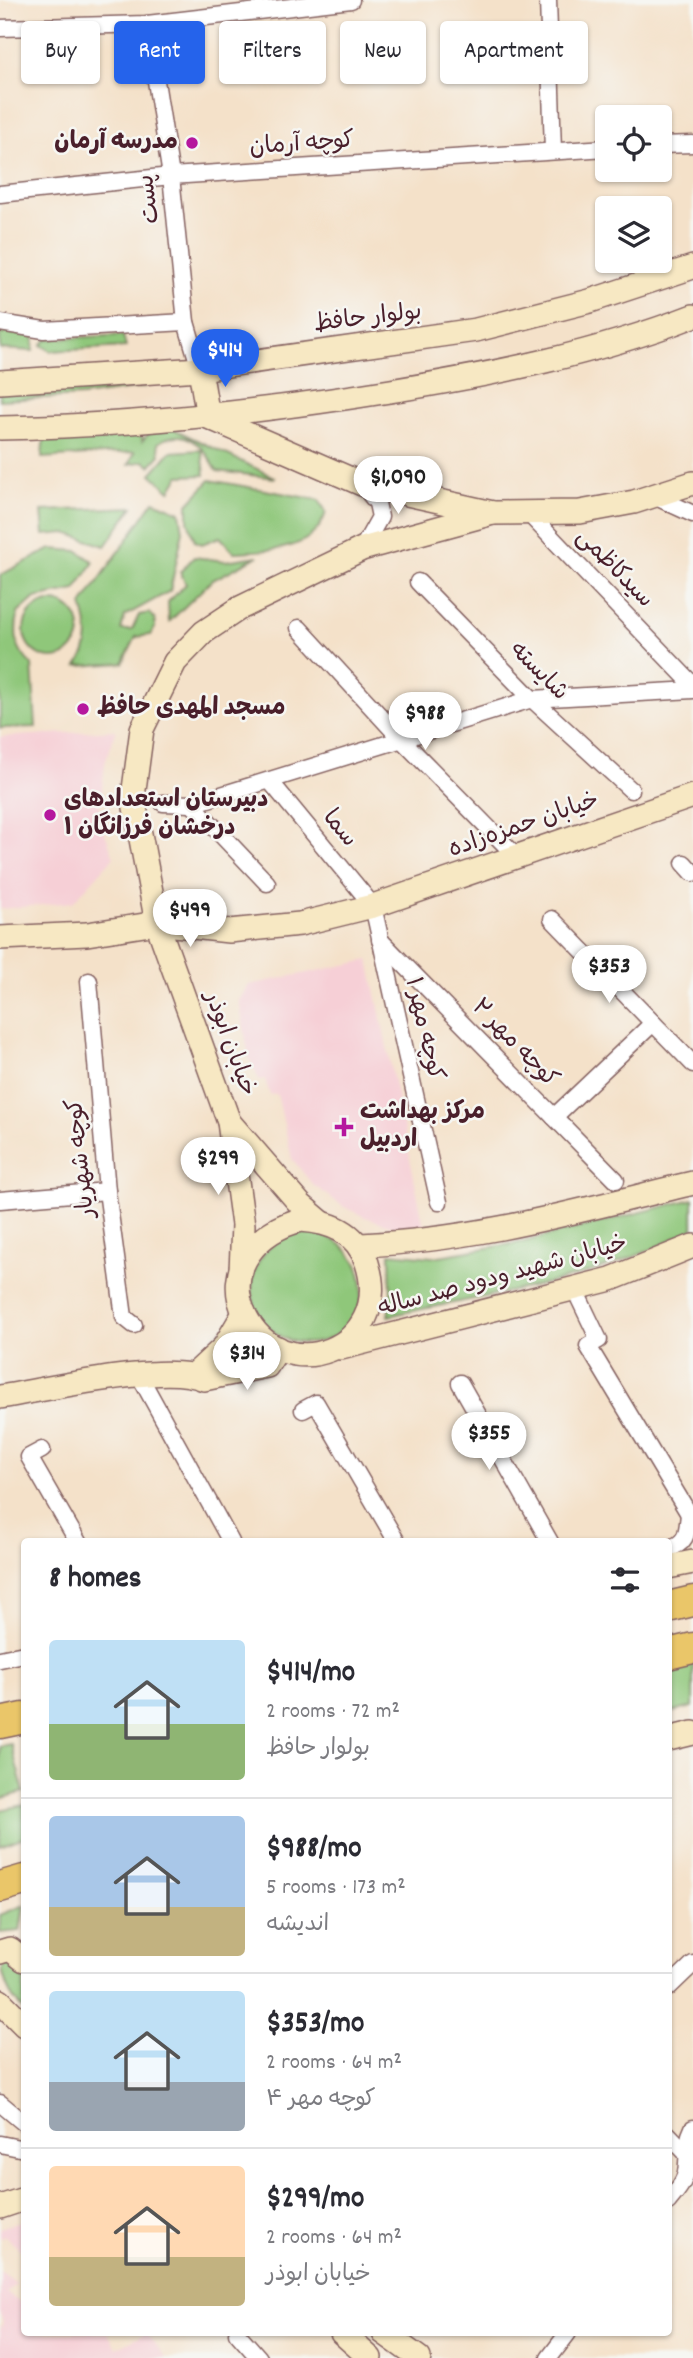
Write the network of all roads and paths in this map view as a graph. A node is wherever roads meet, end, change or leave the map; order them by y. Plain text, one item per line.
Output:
1 (351, 0) edge
2 (548, 0) edge
3 (266, 3) edge
4 (164, 21) edge
5 (114, 25) edge
6 (0, 28) edge
7 (156, 84) edge
8 (693, 144) edge
9 (672, 145) edge
10 (595, 149) edge
11 (553, 151) junction
12 (171, 176) junction
13 (0, 194) edge
14 (693, 267) edge
15 (693, 316) edge
16 (186, 321) junction
17 (0, 323) edge
18 (200, 369) junction
19 (0, 382) edge
20 (208, 417) junction
21 (0, 428) edge
22 (693, 483) edge
23 (362, 484) junction
24 (654, 496) junction
25 (493, 513) junction
26 (530, 514) junction
27 (693, 514) edge
28 (362, 549) junction
29 (418, 582) dead end
30 (299, 628) dead end
31 (693, 685) edge
32 (693, 690) edge
33 (532, 699) junction
34 (402, 740) junction
35 (270, 781) junction
36 (631, 790) dead end
37 (693, 796) edge
38 (163, 803) dead end
39 (192, 804) junction
40 (517, 857) junction
41 (267, 883) dead end
42 (373, 906) junction
43 (552, 919) dead end
44 (157, 923) junction
45 (0, 938) edge
46 (380, 940) junction
47 (89, 981) dead end
48 (653, 1023) junction
49 (693, 1064) edge
50 (554, 1117) junction
51 (229, 1122) junction
52 (616, 1180) dead end
53 (693, 1183) edge
54 (107, 1191) junction
55 (0, 1200) edge
56 (439, 1202) dead end
57 (321, 1222) junction
58 (361, 1245) junction
59 (693, 1246) edge
60 (241, 1271) junction
61 (574, 1288) junction
62 (244, 1313) junction
63 (135, 1325) dead end
64 (278, 1348) junction
65 (324, 1353) junction
66 (195, 1374) junction
67 (139, 1375) junction
68 (460, 1383) dead end
69 (0, 1397) edge
70 (303, 1410) dead end
71 (42, 1450) dead end
72 (691, 1514) edge
73 (76, 1538) edge
74 (229, 1538) edge
75 (395, 1538) edge
76 (548, 1538) edge
77 (672, 1547) edge
78 (693, 1562) edge
79 (672, 1566) edge
80 (693, 1601) edge
81 (672, 1606) edge
82 (693, 1648) edge
83 (672, 1653) edge
84 (21, 1655) edge
85 (0, 1659) edge
86 (21, 1718) edge
87 (0, 1723) edge
88 (693, 1733) edge
89 (672, 1738) edge
90 (21, 1881) edge
91 (0, 1887) edge
92 (0, 1952) edge
93 (21, 1958) edge
94 (693, 1964) edge
95 (672, 1984) edge
96 (1, 2001) edge
97 (21, 2022) edge
98 (0, 2104) edge
99 (21, 2121) edge
100 (693, 2128) edge
101 (672, 2138) edge
102 (0, 2144) edge
103 (21, 2148) edge
104 (689, 2156) edge
105 (672, 2197) edge
106 (21, 2200) edge
107 (0, 2207) edge
108 (240, 2336) edge
109 (345, 2336) edge
110 (388, 2336) edge
111 (566, 2336) edge
112 (259, 2358) edge
113 (370, 2358) edge
114 (419, 2358) edge
115 (549, 2358) edge

1 - 3 street
2 - 11 street
3 - 4 street
5 - 6 street
7 - 12 street, پست
8 - 9 street
10 - 11 street, کوچه آرمان
11 - 12 street, کوچه آرمان
12 - 13 street, کوچه آرمان
12 - 16 street, پست
14 - 18 street, بولوار حافظ
15 - 20 street
16 - 17 street
16 - 18 street, پست
18 - 19 street, بولوار حافظ
18 - 20 street
20 - 21 street
20 - 23 street
22 - 24 street
23 - 25 street
23 - 28 street
24 - 26 street
24 - 27 street
25 - 26 street
25 - 28 street, خیابان ابوذر
26 - 31 street, سیدکاظمی
28 - 44 street, خیابان ابوذر
29 - 33 street, شایسته
30 - 34 street
32 - 33 street
33 - 34 street
33 - 36 street, شایسته
34 - 35 street
34 - 40 street
35 - 39 street
35 - 42 street, سما
37 - 40 street, خیابان حمزه‌زاده
38 - 39 street
39 - 41 street
40 - 42 street, خیابان حمزه‌زاده
42 - 44 street, خیابان حمزه‌زاده
42 - 46 street, کوچه مهر ۱
43 - 48 street
44 - 45 street, خیابان حمزه‌زاده
44 - 51 street, خیابان ابوذر
46 - 50 street, کوچه مهر ۲
46 - 56 street, کوچه مهر ۱
47 - 54 street, کوچه شهریار
48 - 49 street
48 - 50 street
50 - 52 street, کوچه مهر ۲
51 - 57 street
51 - 60 street, خیابان ابوذر
53 - 58 street, خیابان شهید ودود صد ساله
54 - 55 street
54 - 63 street, کوچه شهریار
57 - 58 street
57 - 60 street
58 - 65 street
59 - 61 street, خیابان شهید ودود صد ساله
60 - 62 street
61 - 65 street, خیابان شهید ودود صد ساله
61 - 72 street
62 - 64 street
62 - 66 street
64 - 65 street
64 - 66 street
66 - 67 street
67 - 69 street
67 - 74 street
68 - 76 street
70 - 75 street
71 - 73 street
72 - 77 street
78 - 79 street
80 - 81 highway
82 - 83 highway
84 - 85 street
86 - 87 highway
88 - 89 street
90 - 91 highway
92 - 93 street
94 - 95 street
96 - 97 street
98 - 99 street
100 - 104 street
101 - 104 street
102 - 103 street
104 - 105 street
106 - 107 street
108 - 112 street
109 - 113 street
110 - 114 street
111 - 115 street

